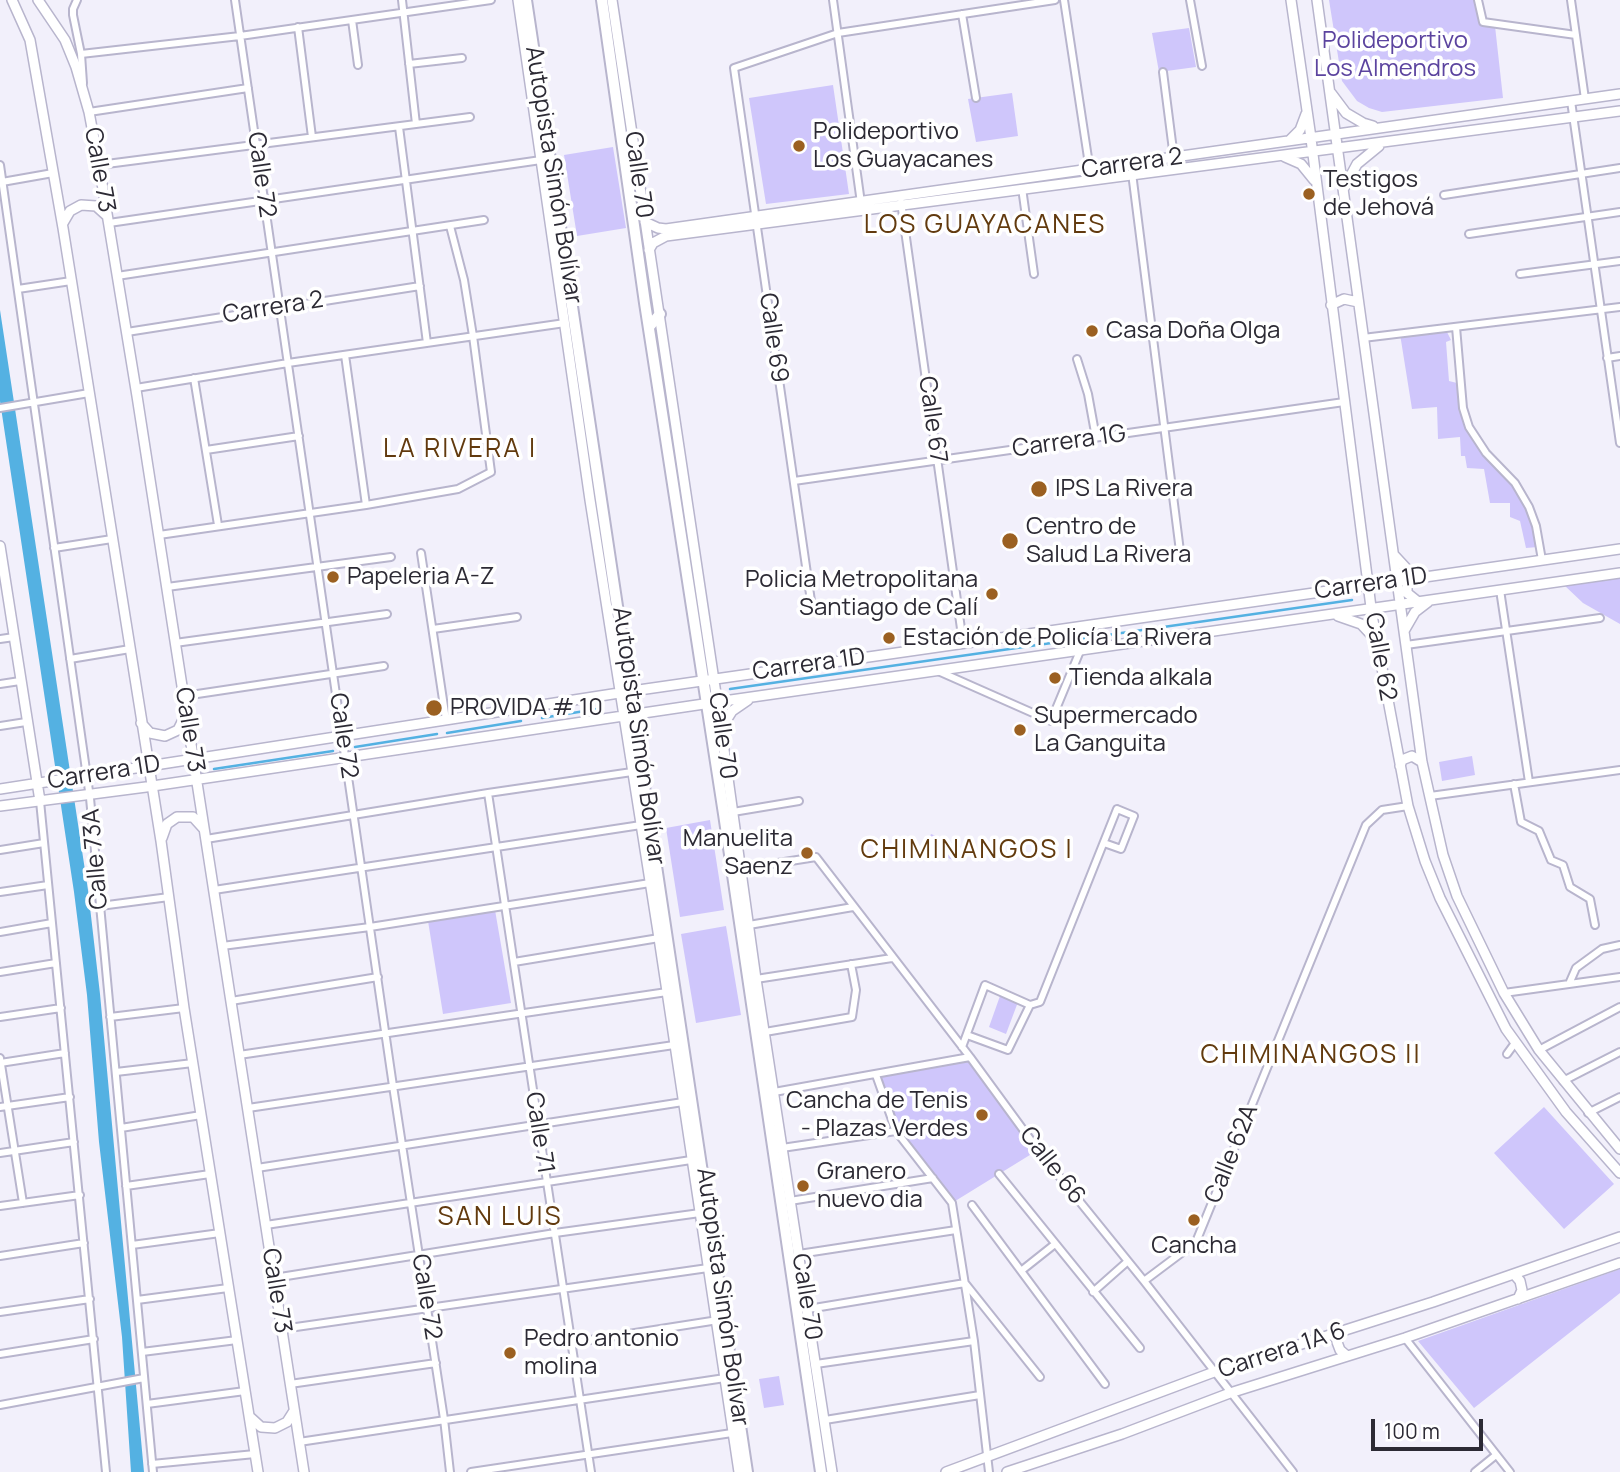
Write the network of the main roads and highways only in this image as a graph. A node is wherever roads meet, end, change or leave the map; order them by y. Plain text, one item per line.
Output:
1 (526, 0) edge
2 (602, 0) edge
3 (625, 147) junction
4 (630, 188) junction
5 (556, 266) road end
6 (645, 303) junction
7 (573, 306) junction
8 (649, 327) junction
9 (747, 1472) edge
10 (821, 1472) edge

1 - 7 highway, Autopista Simón Bolívar
2 - 3 highway
3 - 4 highway
3 - 4 highway
4 - 6 highway
5 - 7 highway
6 - 8 highway
6 - 8 highway
7 - 9 highway, Autopista Simón Bolívar
8 - 10 highway

